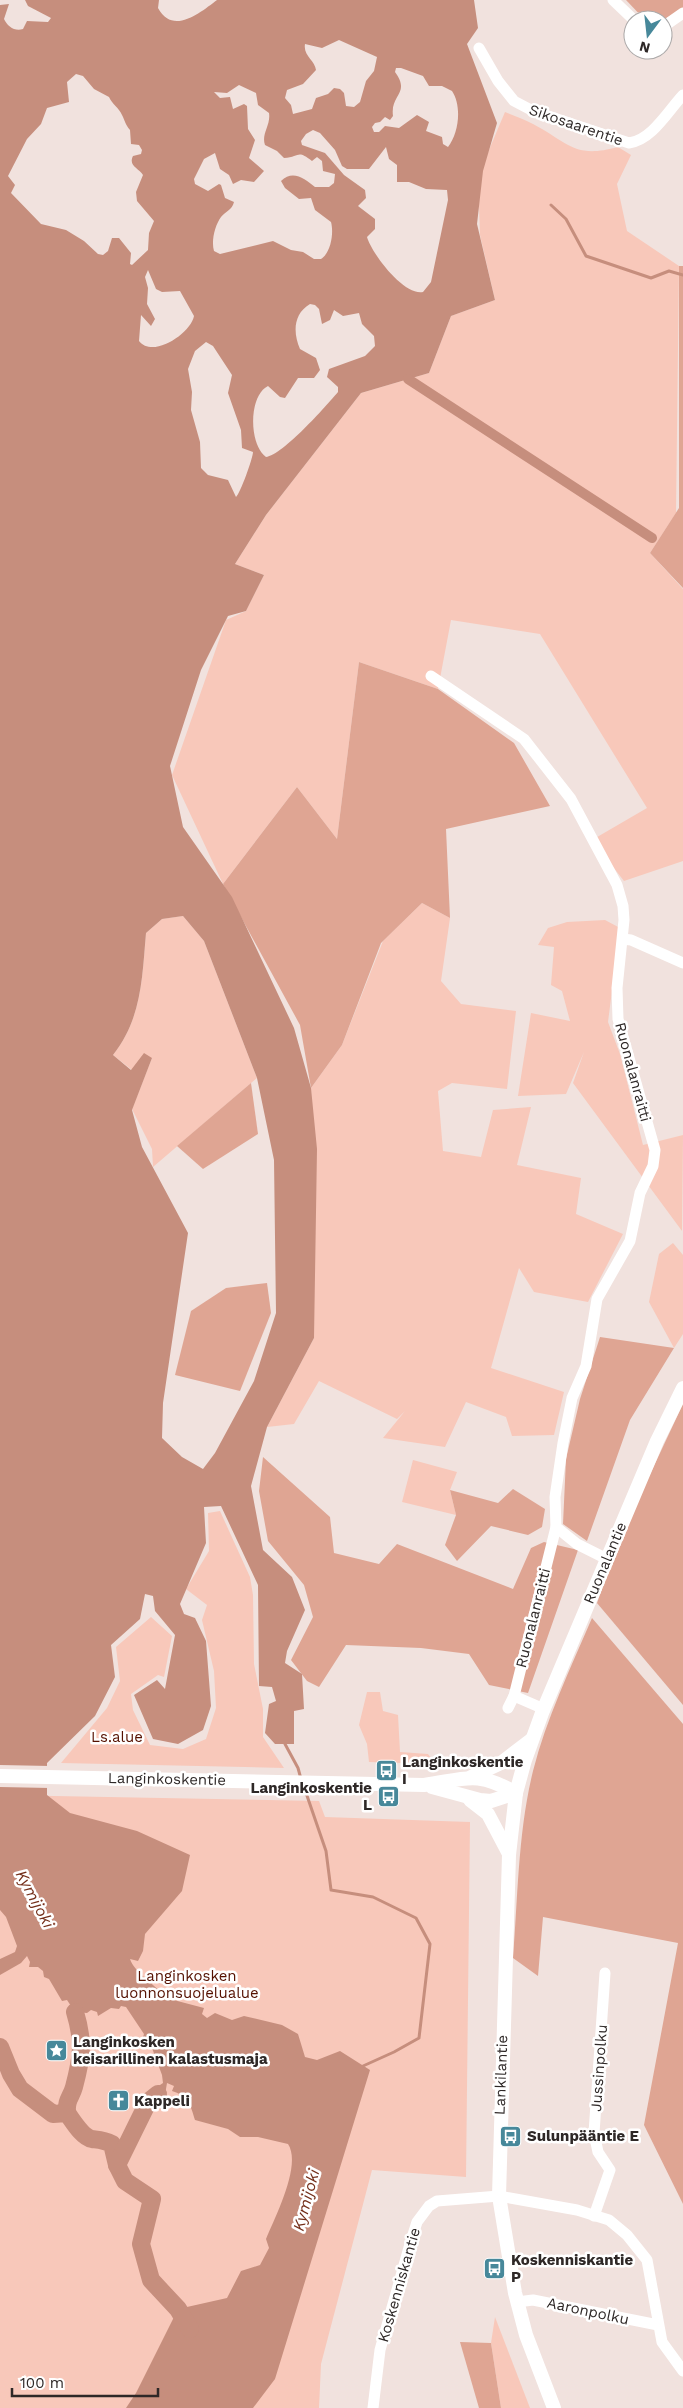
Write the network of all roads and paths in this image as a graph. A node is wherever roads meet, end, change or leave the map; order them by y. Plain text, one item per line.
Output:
1 (613, 0) edge
2 (624, 10) edge
3 (479, 48) dead end
4 (683, 95) edge
5 (431, 676) dead end
6 (623, 939) junction
7 (683, 963) edge
8 (683, 1388) edge
9 (556, 1528) junction
10 (606, 1559) junction
11 (514, 1696) junction
12 (508, 1708) dead end
13 (544, 1709) junction
14 (532, 1739) junction
15 (0, 1776) edge
16 (471, 1777) junction
17 (424, 1785) junction
18 (516, 1793) junction
19 (462, 1795) junction
20 (509, 1855) junction
21 (605, 1974) dead end
22 (499, 2196) junction
23 (594, 2216) junction
24 (517, 2302) junction
25 (658, 2325) junction
26 (683, 2371) edge
27 (373, 2408) edge
28 (554, 2408) edge

1 - 2 street
3 - 4 street, Sikosaarentie
5 - 6 street, Ruonalanraitti
6 - 7 street
6 - 9 street, Ruonalanraitti
8 - 10 street, Ruonalantie
9 - 10 street
9 - 11 street, Ruonalanraitti
10 - 13 street, Ruonalantie
11 - 12 street, Ruonalanraitti
11 - 13 street
13 - 14 street, Ruonalantie
14 - 16 street
14 - 18 street, Ruonalantie
15 - 17 street, Langinkoskentie
16 - 17 street, Langinkoskentie
16 - 18 street, Langinkoskentie
17 - 19 street, Langinkoskentie
18 - 19 street, Langinkoskentie
18 - 20 street, Lankilantie
19 - 20 street, Lankilantie
20 - 22 street, Lankilantie
21 - 23 street, Jussinpolku
22 - 23 street, Koskenniskantie
22 - 24 street, Lankilantie
22 - 27 street, Koskenniskantie
23 - 25 street, Koskenniskantie
24 - 25 street, Aaronpolku
24 - 28 street, Lankilantie
25 - 26 street, Koskenniskantie

